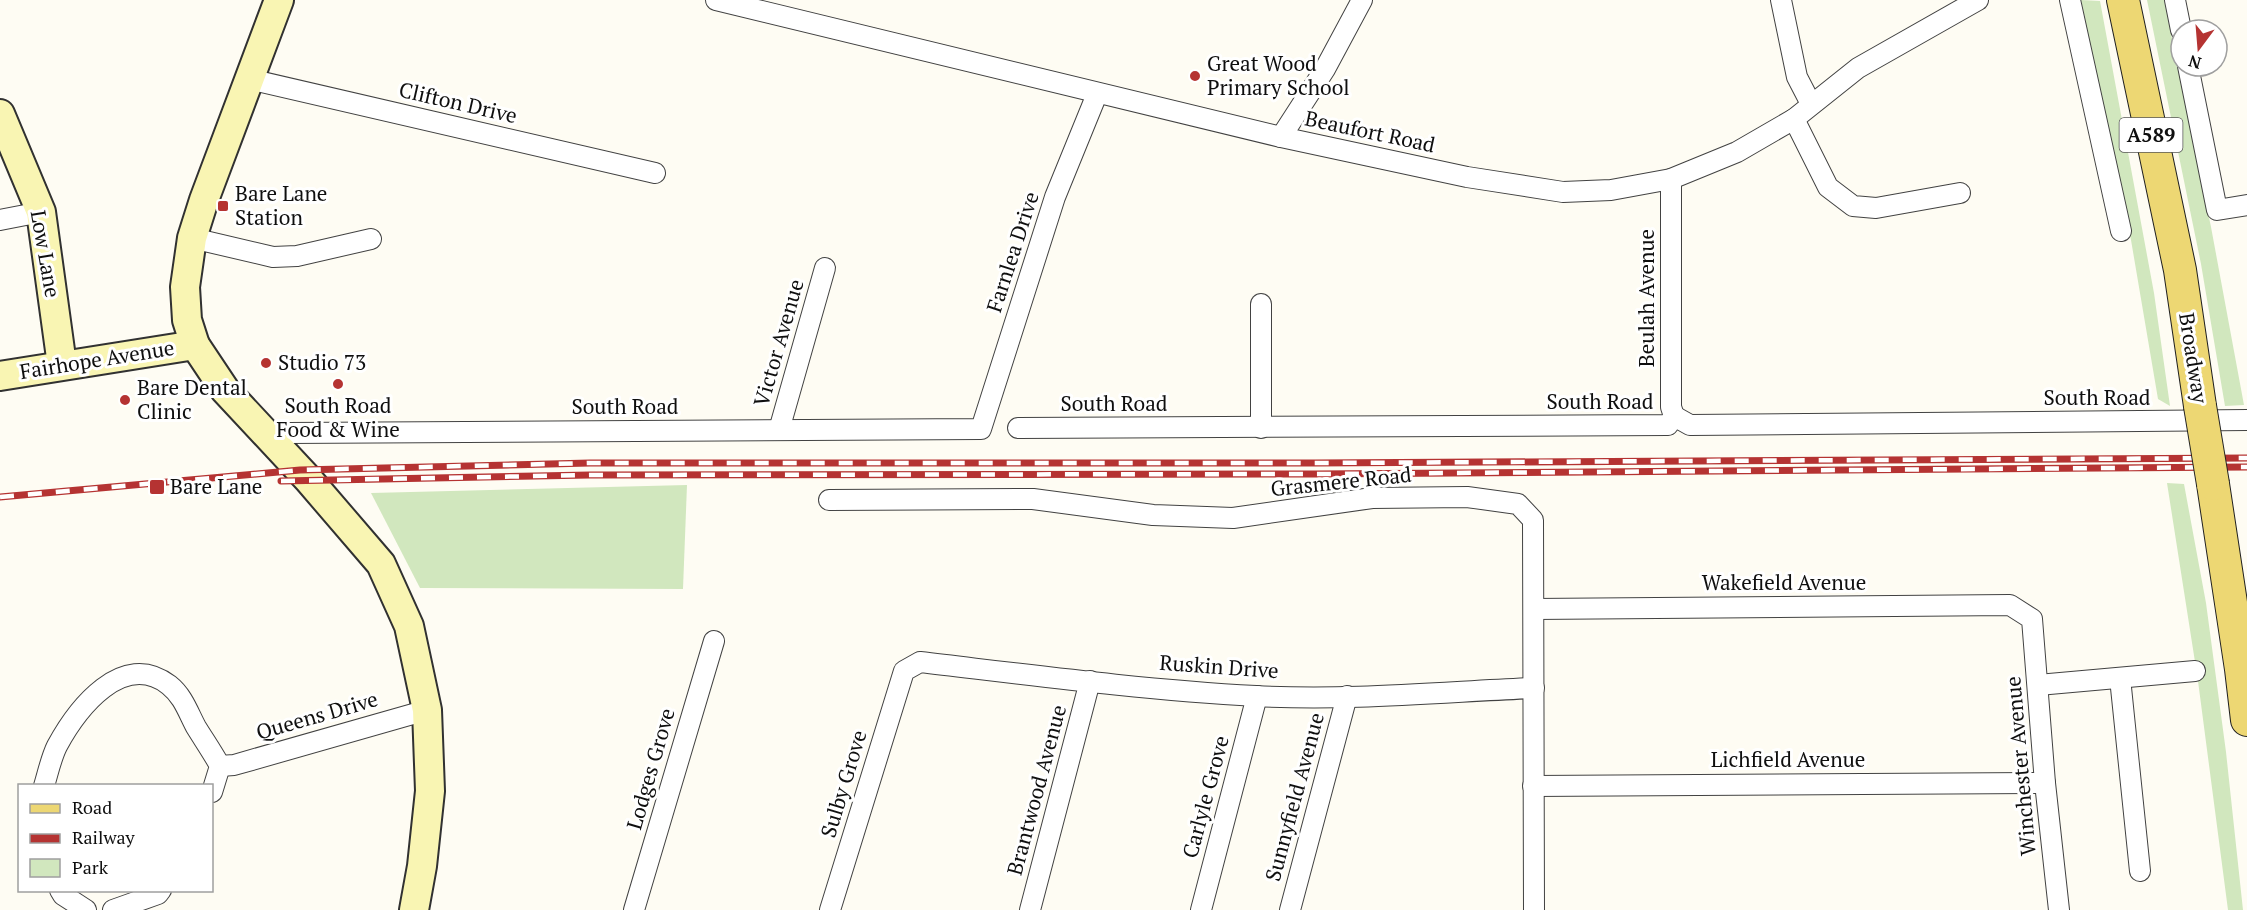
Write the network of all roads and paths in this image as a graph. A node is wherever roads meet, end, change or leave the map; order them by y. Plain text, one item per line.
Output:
1 (279, 0) edge
2 (716, 0) edge
3 (1362, 0) edge
4 (1781, 0) edge
5 (1978, 0) edge
6 (2070, 0) edge
7 (2123, 0) edge
8 (2175, 0) edge
9 (2179, 18) edge
10 (2190, 78) edge
11 (249, 79) junction
12 (1097, 94) junction
13 (1811, 104) junction
14 (0, 114) edge
15 (1794, 118) junction
16 (1281, 137) junction
17 (656, 173) dead end
18 (1671, 179) junction
19 (1960, 193) dead end
20 (2247, 205) edge
21 (41, 212) junction
22 (0, 220) edge
23 (2121, 231) dead end
24 (192, 238) junction
25 (371, 238) dead end
26 (825, 268) dead end
27 (1261, 304) dead end
28 (195, 345) junction
29 (62, 365) junction
30 (0, 376) edge
31 (1674, 416) junction
32 (2247, 420) edge
33 (1018, 428) dead end
34 (1261, 428) junction
35 (981, 429) joint
36 (779, 430) junction
37 (272, 441) junction
38 (829, 500) dead end
39 (1534, 609) junction
40 (2032, 619) joint
41 (714, 641) dead end
42 (904, 671) joint
43 (2195, 671) dead end
44 (2120, 678) junction
45 (1090, 681) junction
46 (2038, 685) junction
47 (1534, 688) junction
48 (1257, 696) junction
49 (1347, 696) junction
50 (427, 710) junction
51 (2247, 720) edge
52 (220, 766) junction
53 (2045, 783) junction
54 (45, 784) edge
55 (1533, 786) junction
56 (213, 789) edge
57 (2140, 871) dead end
58 (61, 892) edge
59 (159, 892) edge
60 (86, 910) edge
61 (112, 910) edge
62 (414, 910) edge
63 (634, 910) edge
64 (830, 910) edge
65 (1030, 910) edge
66 (1201, 910) edge
67 (1290, 910) edge
68 (1534, 910) edge
69 (2059, 910) edge

1 - 11 main road
2 - 12 street, Beaufort Road
3 - 16 street
4 - 13 street
5 - 13 street, Beaufort Road
6 - 23 street
7 - 51 main road, Broadway / A589, bridge
8 - 9 street
10 - 20 street
11 - 17 street, Clifton Drive
11 - 24 main road
12 - 16 street, Beaufort Road
12 - 35 street, Farnlea Drive
13 - 15 street, Beaufort Road
14 - 21 main road, Low Lane
15 - 18 street, Beaufort Road
15 - 19 street
16 - 18 street, Beaufort Road
18 - 31 street, Beulah Avenue
21 - 22 street
21 - 29 main road, Low Lane
24 - 25 street
24 - 28 main road
26 - 36 street, Victor Avenue
27 - 34 street
28 - 29 main road, Fairhope Avenue
28 - 37 main road
29 - 30 main road, Fairhope Avenue
31 - 32 street, South Road
31 - 34 street, South Road
33 - 34 street, South Road
35 - 36 street, South Road
36 - 37 street, South Road
37 - 50 main road
38 - 39 street, Grasmere Road
39 - 40 street, Wakefield Avenue
39 - 47 street, Grasmere Road
40 - 46 street, Winchester Avenue
41 - 63 street, Lodges Grove
42 - 45 street, Ruskin Drive
42 - 64 street, Sulby Grove
43 - 44 street
44 - 46 street
44 - 57 street
45 - 48 street, Ruskin Drive
45 - 65 street, Brantwood Avenue
46 - 53 street, Winchester Avenue
47 - 49 street, Ruskin Drive
47 - 55 street, Grasmere Road
48 - 49 street, Ruskin Drive
48 - 66 street, Carlyle Grove
49 - 67 street, Sunnyfield Avenue
50 - 52 street, Queens Drive
50 - 62 main road
52 - 54 street
52 - 56 street
53 - 55 street, Lichfield Avenue
53 - 69 street, Winchester Avenue
55 - 68 street, Grasmere Road
58 - 60 street
59 - 61 street

